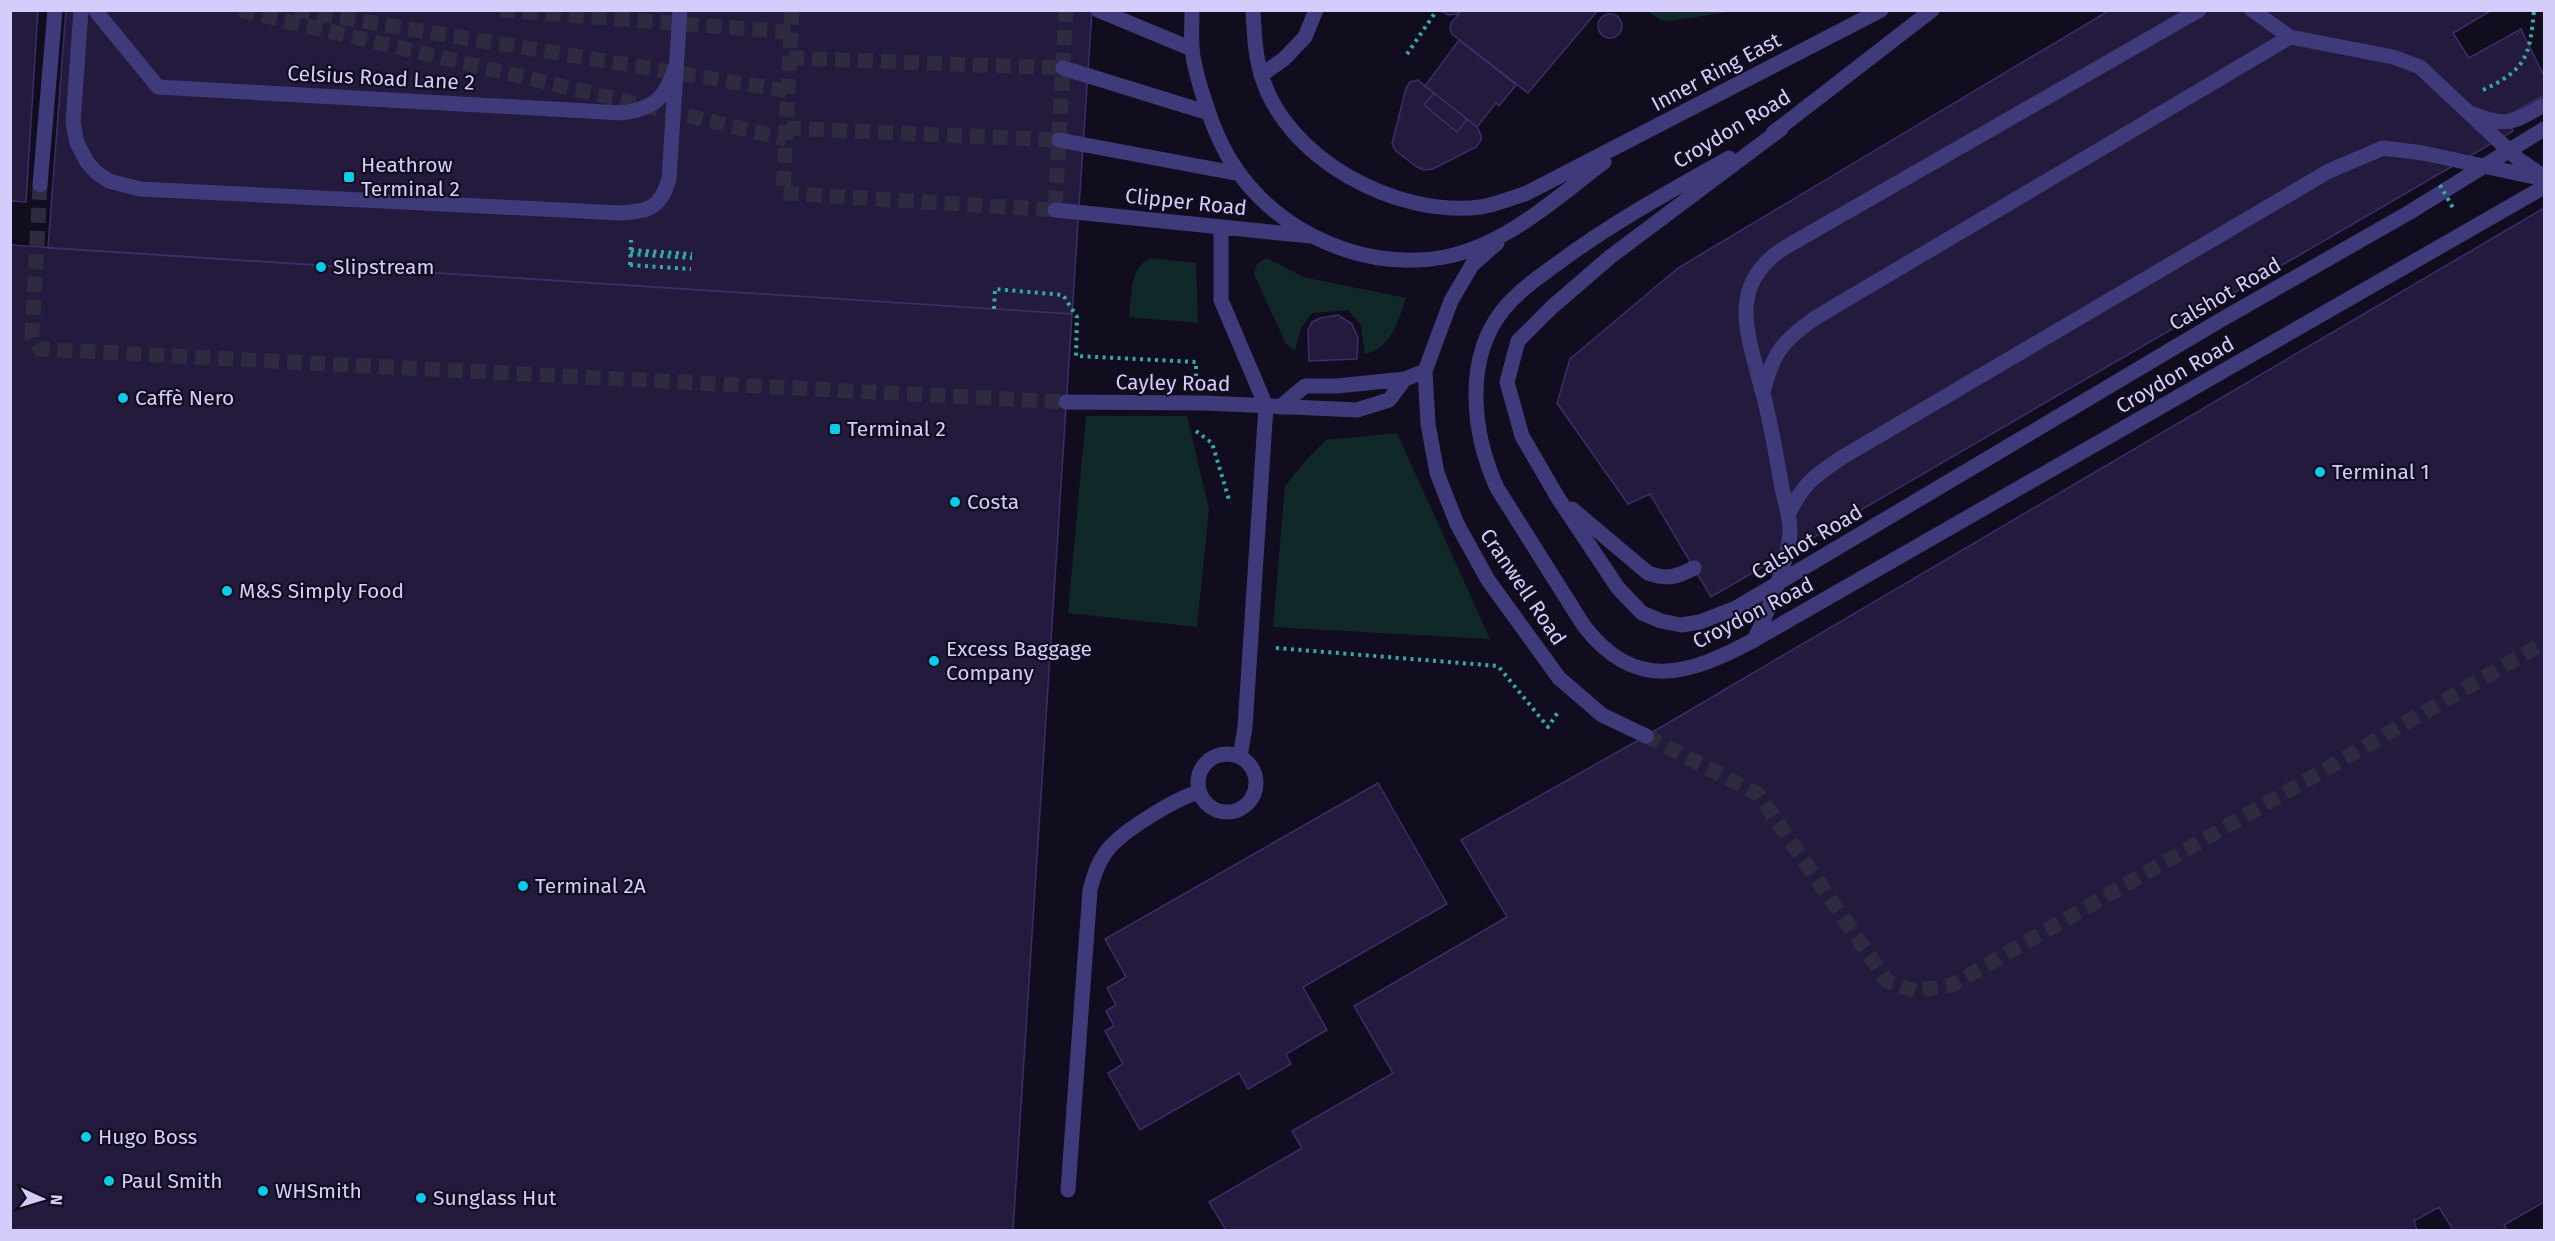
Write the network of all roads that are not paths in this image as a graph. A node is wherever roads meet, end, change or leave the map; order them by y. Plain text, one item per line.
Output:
1 (55, 10) edge
2 (81, 10) edge
3 (95, 10) edge
4 (680, 10) edge
5 (1098, 10) edge
6 (1192, 10) edge
7 (1253, 10) edge
8 (1316, 10) edge
9 (1881, 10) edge
10 (1932, 10) edge
11 (2199, 10) edge
12 (2252, 10) edge
13 (2290, 37) junction
14 (1192, 49) junction
15 (676, 66) junction
16 (1063, 68) tunnel mouth
17 (1261, 75) junction
18 (2544, 105) edge
19 (1209, 112) junction
20 (2470, 113) junction
21 (1781, 129) junction
22 (2544, 129) edge
23 (1635, 139) junction
24 (1059, 140) tunnel mouth
25 (1240, 174) junction
26 (2544, 178) edge
27 (40, 185) tunnel mouth
28 (2544, 187) edge
29 (1055, 210) dead end
30 (1221, 227) junction
31 (1513, 230) junction
32 (1313, 236) junction
33 (1425, 371) junction
34 (1405, 379) junction
35 (1763, 392) junction
36 (1066, 402) tunnel mouth
37 (1273, 406) junction
38 (1558, 498) junction
39 (1788, 515) junction
40 (1694, 568) dead end
41 (1754, 640) junction
42 (1646, 736) tunnel mouth
43 (1240, 758) junction
44 (1199, 792) junction
45 (1068, 1190) dead end

1 - 27 street
2 - 15 street, bridge
3 - 15 street, Celsius Road Lane 2, bridge
4 - 15 street, bridge
5 - 14 street
6 - 14 street
7 - 17 street
8 - 17 street
9 - 23 street, Inner Ring East
10 - 21 street, Croydon Road
11 - 35 street, bridge
12 - 13 street, bridge
13 - 20 street, bridge
13 - 35 street, bridge
14 - 19 street
16 - 19 street
17 - 23 street
18 - 20 street
19 - 25 street
20 - 26 street, bridge
21 - 38 street, Calshot Road
21 - 41 street, Croydon Road
22 - 38 street, Calshot Road
23 - 31 street
24 - 25 street, Clipper Road
25 - 32 street
26 - 39 street, bridge
28 - 41 street, Croydon Road, bridge
29 - 30 street, Clipper Road
30 - 32 street, Clipper Road
30 - 37 street
31 - 32 street
31 - 33 street, Cranwell Road
33 - 34 street, Cayley Road
33 - 42 street, Cranwell Road
34 - 37 street, Cayley Road
34 - 37 street, Cayley Road
35 - 39 street, bridge
36 - 37 street, Cayley Road
37 - 43 street
38 - 40 street
39 - 41 street, bridge
43 - 44 street
43 - 44 street
44 - 45 street

